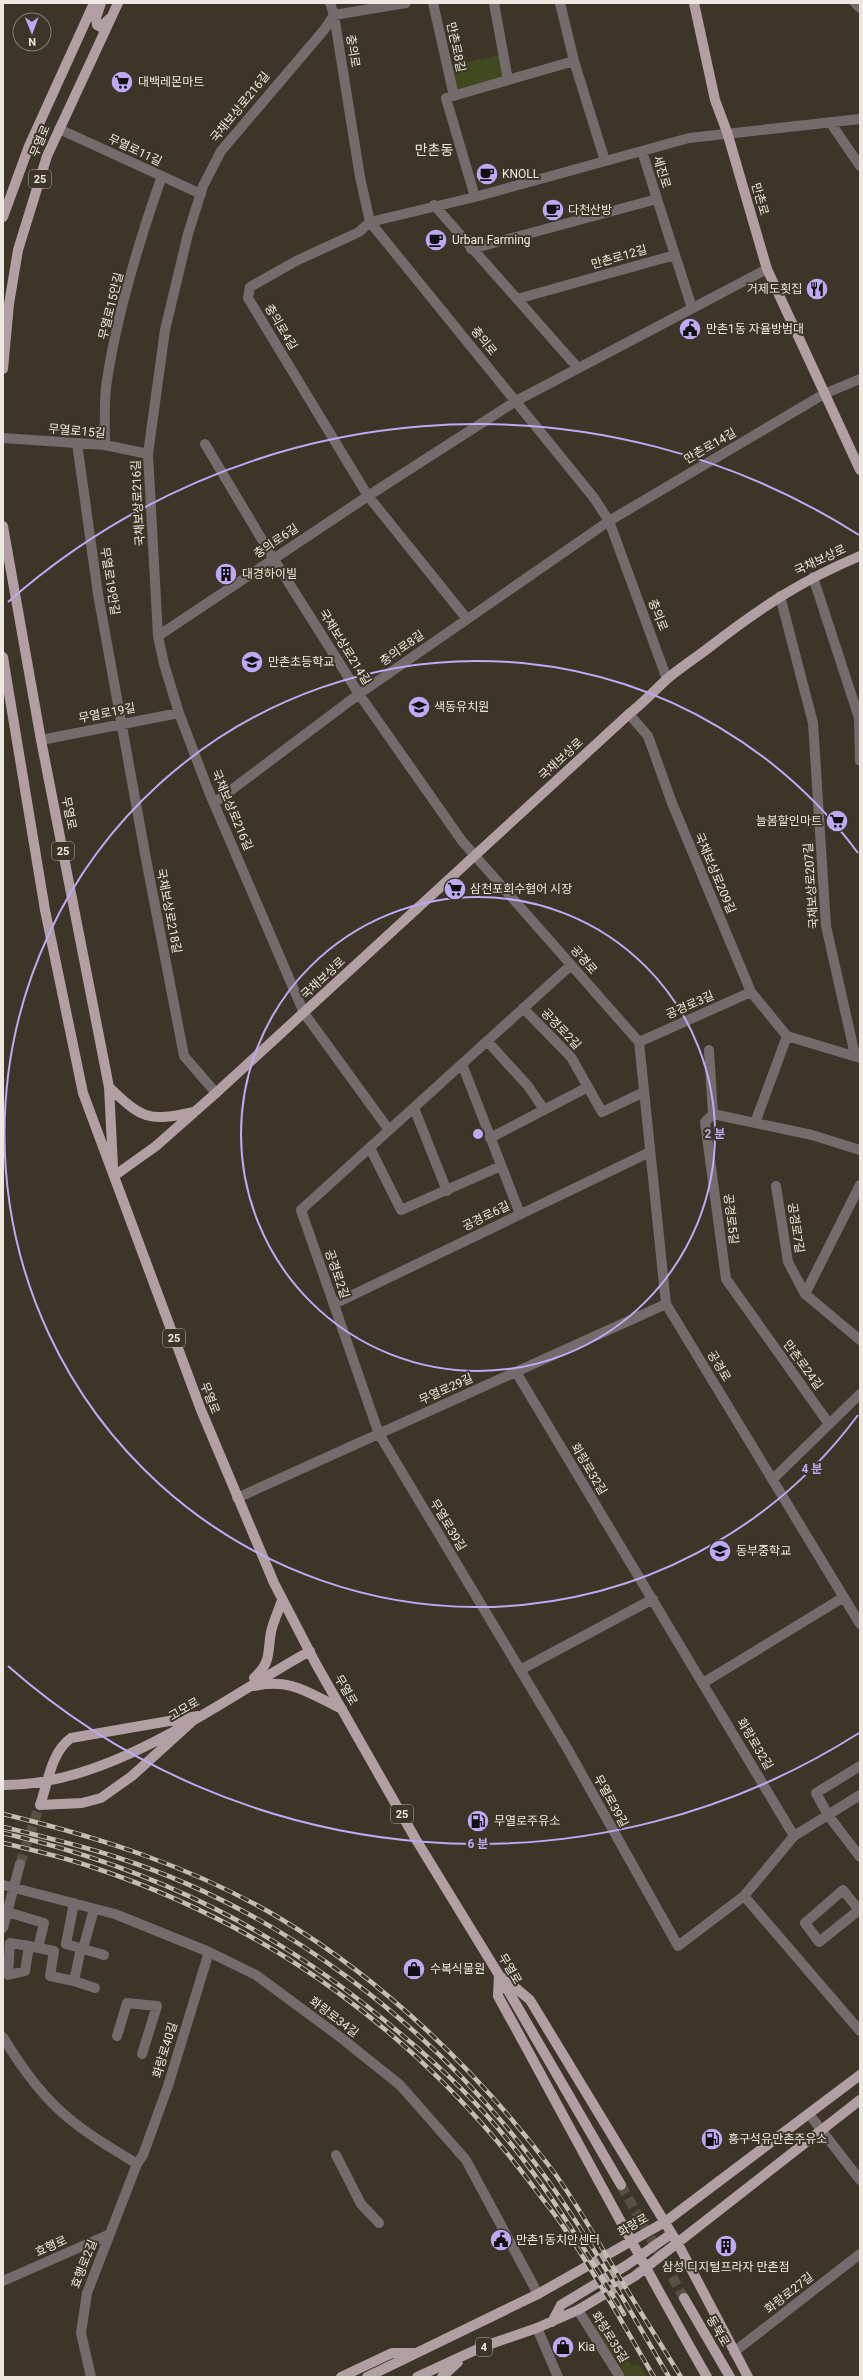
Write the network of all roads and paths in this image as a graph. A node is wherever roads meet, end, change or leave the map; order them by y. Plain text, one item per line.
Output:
1 (94, 3) edge
2 (101, 3) edge
3 (118, 3) edge
4 (330, 3) edge
5 (406, 3) edge
6 (433, 3) edge
7 (494, 3) edge
8 (560, 3) edge
9 (694, 3) edge
10 (855, 3) edge
11 (860, 8) edge
12 (334, 15) junction
13 (112, 16) junction
14 (574, 61) junction
15 (508, 80) junction
16 (450, 97) junction
17 (860, 119) edge
18 (830, 122) junction
19 (59, 129) junction
20 (727, 132) junction
21 (642, 151) junction
22 (605, 161) junction
23 (860, 166) edge
24 (162, 176) junction
25 (201, 194) junction
26 (475, 197) junction
27 (658, 199) junction
28 (434, 205) junction
29 (3, 217) edge
30 (370, 222) junction
31 (471, 249) junction
32 (675, 255) junction
33 (767, 269) junction
34 (517, 299) junction
35 (692, 308) junction
36 (3, 364) edge
37 (578, 368) junction
38 (860, 379) edge
39 (824, 394) junction
40 (516, 401) junction
41 (3, 438) edge
42 (78, 443) junction
43 (205, 444) dead end
44 (105, 445) junction
45 (148, 454) junction
46 (860, 470) edge
47 (368, 496) junction
48 (609, 520) junction
49 (3, 526) edge
50 (860, 556) edge
51 (273, 558) junction
52 (813, 577) junction
53 (780, 596) junction
54 (467, 619) junction
55 (158, 636) junction
56 (3, 657) edge
57 (667, 679) junction
58 (359, 694) junction
59 (179, 713) junction
60 (629, 714) junction
61 (121, 723) junction
62 (41, 740) junction
63 (860, 761) edge
64 (214, 803) junction
65 (475, 857) junction
66 (570, 965) junction
67 (751, 992) junction
68 (523, 1008) junction
69 (304, 1013) junction
70 (786, 1036) junction
71 (487, 1041) junction
72 (639, 1042) junction
73 (709, 1050) dead end
74 (857, 1057) edge
75 (462, 1064) junction
76 (109, 1087) junction
77 (588, 1087) junction
78 (644, 1092) junction
79 (216, 1093) junction
80 (414, 1108) junction
81 (543, 1108) junction
82 (196, 1111) junction
83 (713, 1114) junction
84 (755, 1123) junction
85 (389, 1130) junction
86 (490, 1138) junction
87 (370, 1148) junction
88 (860, 1150) edge
89 (650, 1152) junction
90 (501, 1166) junction
91 (114, 1176) junction
92 (860, 1185) edge
93 (776, 1186) dead end
94 (446, 1190) junction
95 (520, 1214) junction
96 (805, 1294) junction
97 (334, 1304) junction
98 (666, 1304) junction
99 (755, 1320) joint
100 (860, 1340) edge
101 (516, 1372) junction
102 (860, 1394) edge
103 (829, 1424) junction
104 (379, 1434) junction
105 (773, 1479) junction
106 (237, 1498) junction
107 (844, 1597) junction
108 (652, 1599) junction
109 (282, 1600) junction
110 (860, 1624) edge
111 (310, 1651) junction
112 (520, 1670) junction
113 (703, 1683) junction
114 (244, 1688) junction
115 (342, 1709) junction
116 (198, 1716) junction
117 (860, 1766) edge
118 (3, 1785) edge
119 (860, 1795) edge
120 (828, 1815) junction
121 (794, 1836) junction
122 (860, 1857) edge
123 (20, 1864) tunnel mouth
124 (3, 1885) edge
125 (14, 1887) junction
126 (744, 1896) junction
127 (74, 1903) junction
128 (94, 1909) junction
129 (860, 1910) edge
130 (7, 1912) junction
131 (3, 1928) edge
132 (82, 1949) junction
133 (209, 1952) junction
134 (104, 1955) dead end
135 (499, 1975) junction
136 (74, 1981) junction
137 (95, 1988) dead end
138 (860, 2031) edge
139 (117, 2036) dead end
140 (3, 2038) edge
141 (142, 2054) dead end
142 (860, 2075) edge
143 (860, 2100) edge
144 (809, 2114) junction
145 (822, 2130) junction
146 (143, 2155) joint
147 (336, 2155) dead end
148 (137, 2164) junction
149 (860, 2180) edge
150 (621, 2185) tunnel mouth
151 (665, 2222) junction
152 (379, 2223) dead end
153 (110, 2234) junction
154 (672, 2234) junction
155 (631, 2242) junction
156 (678, 2244) junction
157 (860, 2254) edge
158 (639, 2256) junction
159 (646, 2269) junction
160 (3, 2281) edge
161 (538, 2294) junction
162 (684, 2298) tunnel mouth
163 (578, 2310) junction
164 (552, 2322) junction
165 (537, 2328) junction
166 (734, 2352) junction
167 (416, 2353) junction
168 (464, 2356) junction
169 (90, 2377) edge
170 (342, 2377) edge
171 (367, 2377) edge
172 (417, 2377) edge
173 (442, 2377) edge
174 (558, 2377) edge
175 (620, 2377) edge
176 (707, 2377) edge
177 (730, 2377) edge
178 (748, 2377) edge

1 - 29 main road, 무열로
2 - 13 main road
3 - 13 main road, 무열로 / 25
4 - 12 street, 충의로
5 - 12 street
6 - 16 street, 만촌로8길
7 - 15 street
8 - 14 street
9 - 20 main road, 만촌로
10 - 11 street
12 - 25 street, 국채보상로216길
12 - 30 street, 충의로
13 - 19 main road, 무열로 / 25
14 - 15 street
14 - 22 street
15 - 16 street
16 - 26 street
17 - 18 street, 세진로
18 - 20 street, 세진로
18 - 23 street
19 - 24 street, 무열로11길
19 - 36 main road, 무열로 / 25
20 - 21 street, 세진로
20 - 33 main road, 만촌로
21 - 22 street, 세진로
21 - 27 street, 세진로
22 - 26 street, 세진로
24 - 25 street, 무열로11길
24 - 44 street, 무열로15안길
25 - 45 street, 국채보상로216길
26 - 28 street, 세진로
27 - 31 street, 세진로
27 - 32 street
28 - 30 street, 세진로
28 - 31 street
30 - 40 street, 충의로
30 - 47 street, 충의로4길
31 - 34 street
32 - 34 street, 만촌로12길
32 - 35 street
33 - 35 street
33 - 39 main road, 만촌로
34 - 37 street
35 - 37 street
37 - 40 street
38 - 39 street
39 - 46 main road, 만촌로
39 - 48 street, 만촌로14길
40 - 47 street, 충의로6길
40 - 48 street, 충의로
41 - 42 street, 무열로15길
42 - 44 street, 무열로15길
42 - 61 street, 무열로19안길
43 - 51 street, 국채보상로214길
44 - 45 street, 무열로15길
45 - 55 street, 국채보상로216길
47 - 51 street, 충의로6길
47 - 54 street
48 - 54 street, 충의로8길
48 - 57 street, 충의로
49 - 62 main road, 무열로 / 25
50 - 52 main road, 국채보상로
51 - 55 street, 충의로6길
51 - 58 street, 국채보상로214길
52 - 53 main road, 국채보상로
52 - 63 street
53 - 57 main road, 국채보상로
53 - 74 street, 국채보상로207길
54 - 58 street, 충의로8길
55 - 59 street, 국채보상로216길
56 - 91 main road, 무열로
57 - 60 main road, 국채보상로
58 - 64 street, 충의로8길
58 - 65 street, 국채보상로214길
59 - 61 street, 무열로19길
59 - 64 street, 국채보상로216길
60 - 65 main road, 국채보상로
60 - 67 street, 국채보상로209길
61 - 62 street, 무열로19길
61 - 79 street, 국채보상로218길
62 - 76 main road, 무열로 / 25
64 - 69 street, 국채보상로216길
65 - 66 street, 공경로
65 - 69 main road, 국채보상로
66 - 68 street, 공경로2길
66 - 72 street, 공경로
67 - 70 street, 국채보상로209길
67 - 72 street, 공경로3길
68 - 71 street, 공경로2길
68 - 77 street, 공경로2길
69 - 79 main road, 국채보상로
69 - 85 street, 국채보상로
70 - 74 street
70 - 84 street
71 - 75 street, 공경로2길
71 - 81 street
72 - 78 street, 공경로
73 - 83 street, 공경로5길
75 - 80 street, 공경로2길
75 - 86 street
76 - 82 main road
76 - 91 main road, 무열로 / 25
77 - 78 street, 공경로2길
77 - 81 street
78 - 89 street, 공경로
79 - 82 main road, 국채보상로
80 - 85 street, 공경로2길
80 - 94 street
81 - 86 street
82 - 91 main road, 국채보상로
83 - 84 street
83 - 99 street, 공경로5길
84 - 88 street
85 - 87 street, 공경로2길
86 - 90 street
87 - 94 street
87 - 97 street, 공경로2길
89 - 95 street, 공경로6길
89 - 98 street, 공경로
90 - 94 street
90 - 95 street
91 - 106 main road, 무열로 / 25
92 - 96 street
93 - 96 street, 공경로7길
95 - 97 street, 공경로6길
96 - 100 street
97 - 104 street, 공경로2길
98 - 101 street, 무열로29길
98 - 105 street, 공경로
99 - 103 street, 만촌로24길
101 - 104 street, 무열로29길
101 - 108 street, 화랑로32길
102 - 103 street
103 - 105 street
104 - 106 street, 무열로29길
104 - 112 street, 무열로39길
105 - 107 street, 공경로
106 - 109 main road, 무열로 / 25
107 - 110 street, 공경로
107 - 113 street
108 - 112 street
108 - 113 street, 화랑로32길
109 - 111 main road, 무열로 / 25
109 - 114 main road
111 - 114 main road, 고모로
111 - 115 main road, 무열로 / 25
112 - 126 street, 무열로39길
113 - 121 street, 화랑로32길
114 - 115 main road
114 - 116 main road, 고모로
115 - 135 main road, 무열로 / 25
116 - 116 main road
116 - 118 main road, 고모로
117 - 120 street
119 - 120 street
120 - 121 street
120 - 122 street
121 - 126 street
123 - 125 street
124 - 125 street, 화랑로34길
125 - 127 street, 화랑로34길
125 - 130 street
126 - 138 street
127 - 128 street, 화랑로34길
127 - 132 street
128 - 132 street
128 - 133 street, 화랑로34길
129 - 129 street
130 - 131 street
130 - 136 street
132 - 134 street
132 - 136 street
133 - 146 street, 화랑로40길
133 - 161 street, 화랑로34길
135 - 150 main road, 무열로 / 25
135 - 151 main road
135 - 155 main road
136 - 137 street
139 - 141 street
140 - 148 street
142 - 144 main road, 화랑로
143 - 145 main road
144 - 145 street
144 - 151 main road, 화랑로
145 - 149 street
145 - 156 main road
146 - 148 street, 효행로2길
147 - 152 street
148 - 153 street, 효행로2길
151 - 154 main road
151 - 155 main road, 화랑로
153 - 160 street, 효행로
153 - 169 street, 효행로2길
154 - 156 main road
154 - 158 main road
155 - 158 main road
155 - 161 main road, 화랑로
156 - 159 main road, 4
156 - 166 main road
157 - 166 street, 화랑로27길
158 - 159 main road
158 - 164 main road
159 - 163 main road, 4
159 - 176 main road
161 - 167 main road, 화랑로
162 - 177 main road, 동북로
163 - 164 main road, 4
163 - 175 street, 화랑로35길
164 - 165 main road, 4
165 - 168 main road, 4
165 - 174 street
166 - 178 main road
167 - 170 main road
167 - 171 main road, 화랑로
168 - 172 main road, 4
168 - 173 main road

